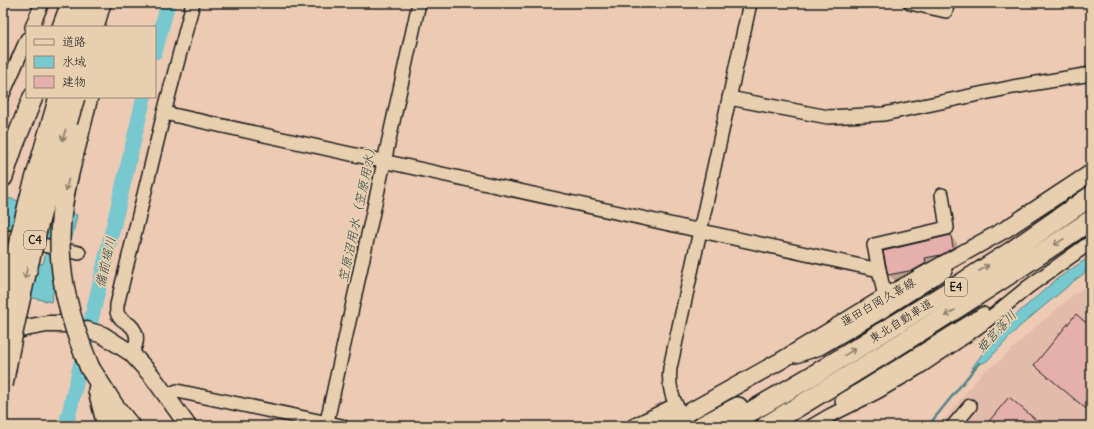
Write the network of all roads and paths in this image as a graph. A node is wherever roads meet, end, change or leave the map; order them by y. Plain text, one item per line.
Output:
1 (42, 3) edge
2 (73, 3) edge
3 (86, 3) edge
4 (101, 3) edge
5 (108, 3) edge
6 (193, 3) edge
7 (419, 3) edge
8 (750, 3) edge
9 (910, 3) edge
10 (948, 3) edge
11 (32, 26) edge
12 (62, 26) edge
13 (67, 26) edge
14 (79, 26) edge
15 (94, 26) edge
16 (104, 26) edge
17 (26, 41) edge
18 (1091, 74) edge
19 (3, 94) edge
20 (33, 98) edge
21 (47, 98) edge
22 (58, 98) edge
23 (75, 98) edge
24 (88, 98) edge
25 (729, 98) junction
26 (164, 113) junction
27 (384, 162) junction
28 (1091, 173) edge
29 (3, 177) edge
30 (942, 195) dead end
31 (1091, 196) edge
32 (1091, 220) edge
33 (700, 231) junction
34 (3, 236) edge
35 (1091, 242) edge
36 (79, 253) dead end
37 (963, 253) junction
38 (3, 258) edge
39 (879, 270) junction
40 (885, 297) junction
41 (3, 311) edge
42 (3, 334) edge
43 (131, 353) junction
44 (782, 360) junction
45 (90, 368) junction
46 (817, 373) junction
47 (3, 385) edge
48 (827, 390) junction
49 (167, 396) junction
50 (970, 406) dead end
51 (678, 411) junction
52 (320, 424) edge
53 (107, 426) edge
54 (130, 426) edge
55 (188, 426) edge
56 (342, 426) edge
57 (633, 426) edge
58 (662, 426) edge
59 (702, 426) edge
60 (726, 426) edge
61 (766, 426) edge
62 (779, 426) edge
63 (812, 426) edge
64 (953, 426) edge

1 - 11 street
2 - 12 highway
2 - 13 highway
3 - 14 highway
4 - 15 highway
5 - 16 highway
6 - 26 street
7 - 27 street
8 - 25 street
9 - 10 street
17 - 19 street
18 - 25 street
20 - 29 highway
21 - 38 highway
22 - 41 highway, C4, bridge
23 -> 47 highway, C4, bridge
24 -> 45 highway, bridge
25 - 33 street
26 - 27 street
26 - 43 street
27 - 33 street
27 - 52 street
28 - 37 main road, 蓮田白岡久喜線
30 - 39 street
46 -> 31 highway, 東北自動車道 / E4
32 -> 48 highway, 東北自動車道 / E4
33 - 39 street
33 - 51 street
34 - 36 street
35 - 63 street
37 - 40 main road, 蓮田白岡久喜線
37 - 44 street
39 - 40 street
40 - 44 main road, 蓮田白岡久喜線
42 - 43 main road
43 - 49 main road
44 - 51 main road, 蓮田白岡久喜線
45 - 53 highway
45 - 54 highway
46 - 59 highway
46 - 60 highway, 東北自動車道 / E4
48 - 61 highway, 東北自動車道 / E4
48 - 62 highway
49 - 52 street
49 - 55 main road
50 - 64 street
51 - 57 street
51 - 58 main road, 蓮田白岡久喜線
52 - 56 street

